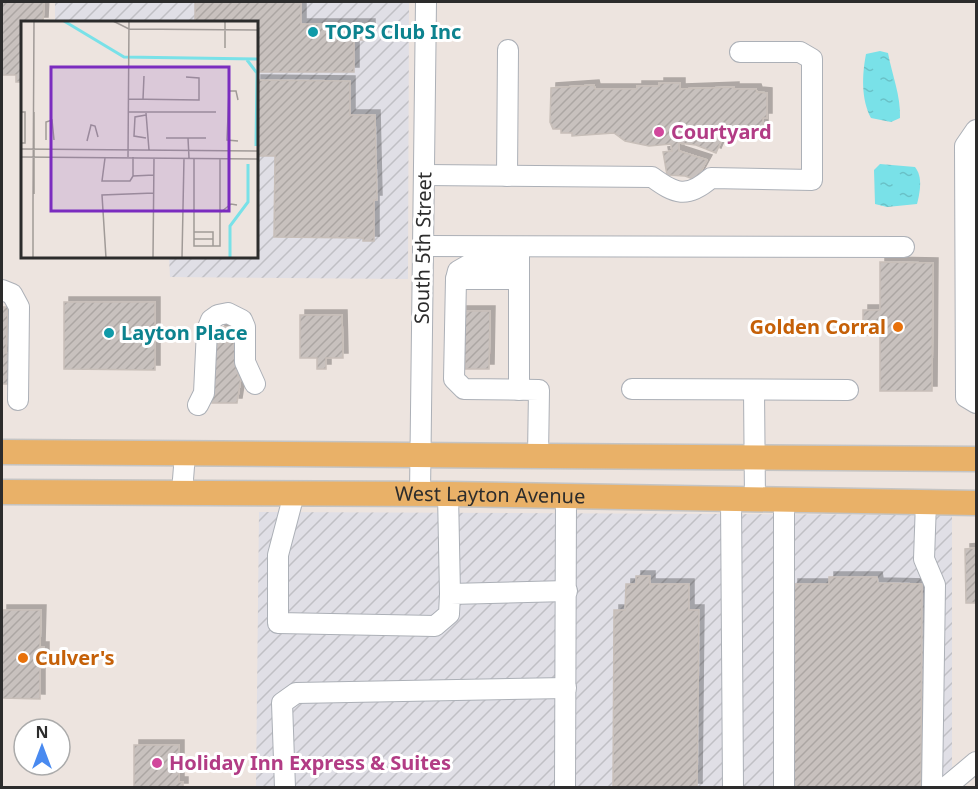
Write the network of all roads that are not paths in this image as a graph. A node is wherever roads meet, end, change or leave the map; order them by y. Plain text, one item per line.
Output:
1 (426, 2) edge
2 (508, 50) dead end
3 (740, 52) dead end
4 (976, 130) edge
5 (424, 175) junction
6 (507, 176) junction
7 (423, 246) junction
8 (904, 247) dead end
9 (519, 263) junction
10 (2, 290) edge
11 (255, 384) dead end
12 (632, 389) dead end
13 (519, 390) junction
14 (754, 390) junction
15 (848, 390) dead end
16 (18, 400) dead end
17 (976, 403) edge
18 (198, 405) dead end
19 (2, 452) edge
20 (185, 454) junction
21 (421, 455) junction
22 (538, 456) junction
23 (755, 458) junction
24 (976, 459) edge
25 (2, 492) edge
26 (182, 492) junction
27 (294, 494) junction
28 (420, 495) junction
29 (448, 495) junction
30 (566, 497) junction
31 (731, 499) junction
32 (755, 500) junction
33 (784, 500) junction
34 (926, 502) junction
35 (976, 503) edge
36 (567, 591) junction
37 (450, 594) junction
38 (566, 688) junction
39 (976, 762) edge
40 (285, 788) edge
41 (565, 788) edge
42 (733, 788) edge
43 (784, 788) edge
44 (932, 788) edge
45 (945, 788) edge

1 - 5 street, South 5th Street
2 - 6 street
3 - 6 street
4 - 17 street
5 - 6 street
5 - 7 street, South 5th Street
7 - 9 street
7 - 21 street, South 5th Street
8 - 9 street
9 - 13 street
9 - 13 street
10 - 16 street
11 - 18 street
12 - 14 street
13 - 22 street
14 - 15 street
14 - 23 street
19 - 20 main road, West Layton Avenue
20 - 21 main road, West Layton Avenue
20 - 26 street
21 - 22 main road, West Layton Avenue
21 - 28 street, South 5th Street
22 - 23 main road, West Layton Avenue
23 - 24 main road, West Layton Avenue
23 - 32 street
25 - 26 main road, West Layton Avenue
26 - 27 main road, West Layton Avenue
27 - 28 main road, West Layton Avenue
27 - 37 street
28 - 29 main road, West Layton Avenue
29 - 30 main road, West Layton Avenue
29 - 37 street
30 - 31 main road, West Layton Avenue
30 - 36 street
31 - 32 main road, West Layton Avenue
31 - 42 street
32 - 33 main road, West Layton Avenue
33 - 34 main road, West Layton Avenue
33 - 43 street
34 - 35 main road, West Layton Avenue
34 - 44 street
36 - 37 street
36 - 38 street
38 - 40 street
38 - 41 street
39 - 45 street

